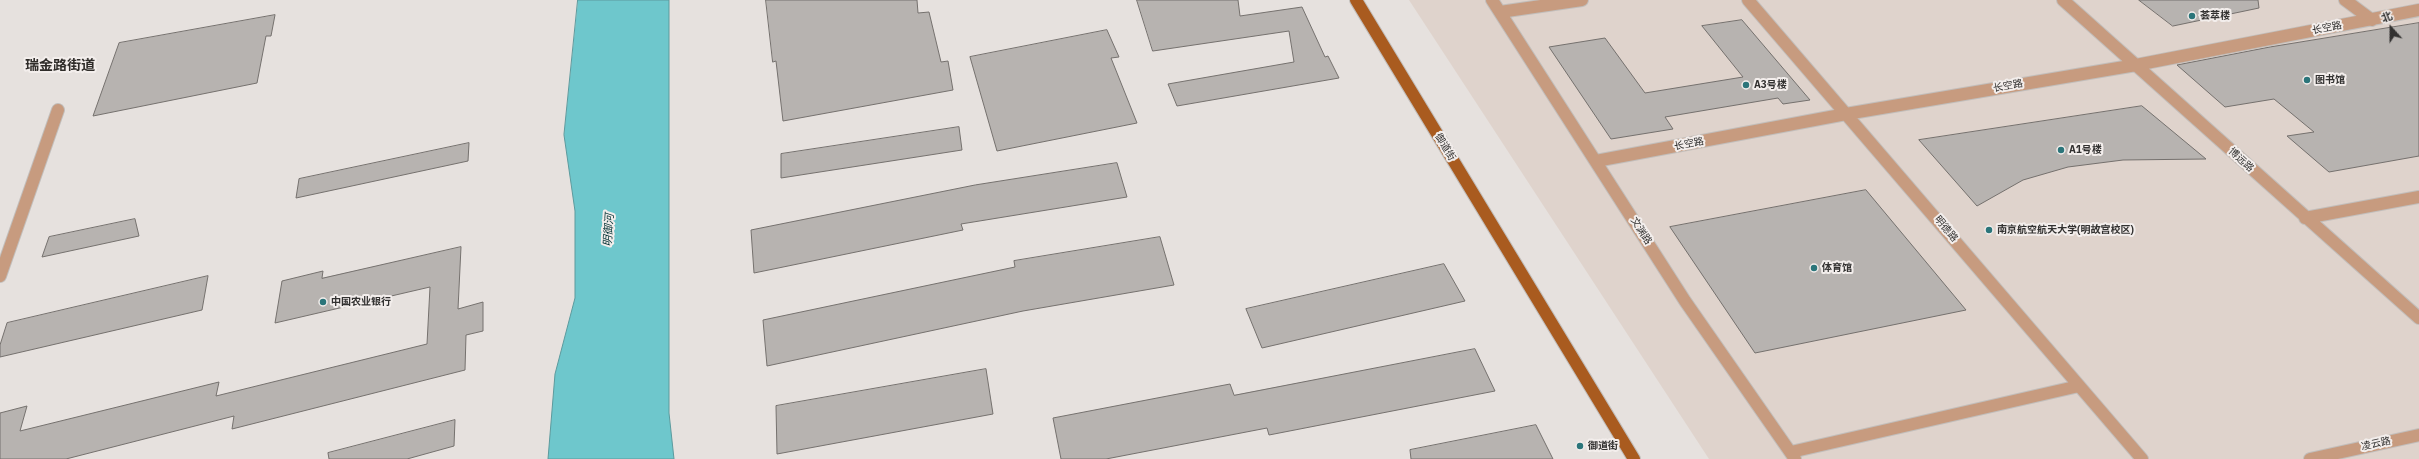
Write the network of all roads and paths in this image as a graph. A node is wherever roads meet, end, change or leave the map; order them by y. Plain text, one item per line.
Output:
1 (1356, 0) edge
2 (1492, 0) edge
3 (1582, 0) edge
4 (1748, 0) edge
5 (2063, 0) edge
6 (2345, 0) edge
7 (2419, 10) edge
8 (1500, 12) junction
9 (2372, 20) junction
10 (2136, 65) junction
11 (58, 110) dead end
12 (1846, 114) junction
13 (1596, 161) junction
14 (2419, 197) edge
15 (2305, 218) junction
16 (0, 276) edge
17 (2419, 318) edge
18 (2079, 386) junction
19 (2419, 435) edge
20 (1793, 456) edge
21 (1634, 459) edge
22 (2142, 459) edge
23 (2310, 459) edge

1 - 21 main road, 御道街
2 - 8 lane, 文渊路
3 - 8 lane
4 - 12 lane, 明德路
5 - 10 lane, 博远路
6 - 9 lane
7 - 9 lane, 长空路
8 - 13 lane, 文渊路
9 - 10 lane, 长空路
10 - 12 lane, 长空路
10 - 15 lane, 博远路
11 - 16 lane
12 - 13 lane, 长空路
12 - 18 lane, 明德路
13 - 20 lane, 文渊路
14 - 15 lane
15 - 17 lane, 博远路
18 - 20 lane
18 - 22 lane, 明德路
19 - 23 lane, 凌云路

